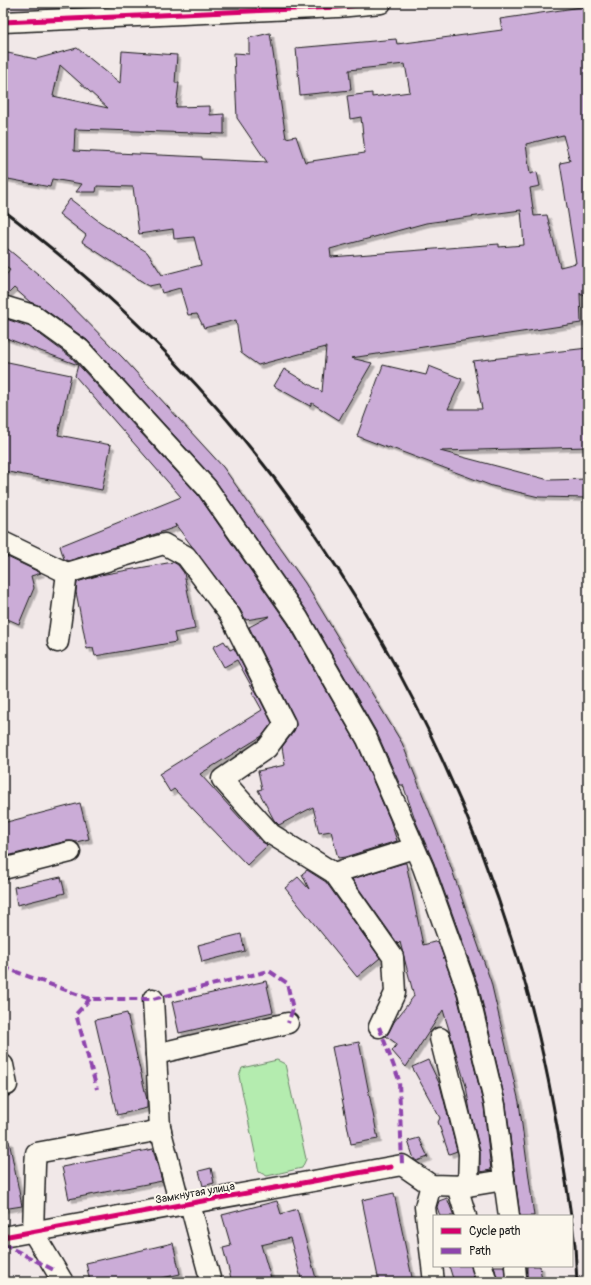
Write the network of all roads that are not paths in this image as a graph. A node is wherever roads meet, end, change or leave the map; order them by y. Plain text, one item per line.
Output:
1 (381, 3) edge
2 (338, 5) edge
3 (3, 22) edge
4 (3, 306) edge
5 (3, 542) edge
6 (67, 572) junction
7 (58, 642) dead end
8 (414, 848) junction
9 (70, 852) dead end
10 (3, 869) edge
11 (334, 873) junction
12 (153, 1000) dead end
13 (288, 1023) dead end
14 (379, 1027) dead end
15 (440, 1038) dead end
16 (156, 1054) junction
17 (3, 1065) edge
18 (7, 1085) dead end
19 (161, 1130) junction
20 (504, 1180) junction
21 (431, 1185) junction
22 (462, 1186) junction
23 (185, 1205) junction
24 (466, 1215) edge
25 (509, 1215) edge
26 (33, 1232) junction
27 (3, 1237) edge
28 (482, 1267) edge
29 (63, 1282) edge
30 (211, 1282) edge
31 (434, 1282) edge
32 (487, 1282) edge

1 - 2 street
2 - 3 street
4 - 8 street
5 - 6 street
6 - 7 street
6 - 11 street
8 - 11 street
8 - 20 street
9 - 10 street
11 - 14 street
12 - 16 street
13 - 16 street
15 - 22 street
16 - 19 street
17 - 18 street
19 - 23 street
19 - 26 street
20 - 22 street
20 - 25 street
21 - 22 street
21 - 23 street, Замкнутая улица
21 - 31 street
22 - 24 street
23 - 26 street, Замкнутая улица
23 - 30 street
26 - 27 street, Замкнутая улица
26 - 29 street
28 - 32 street

